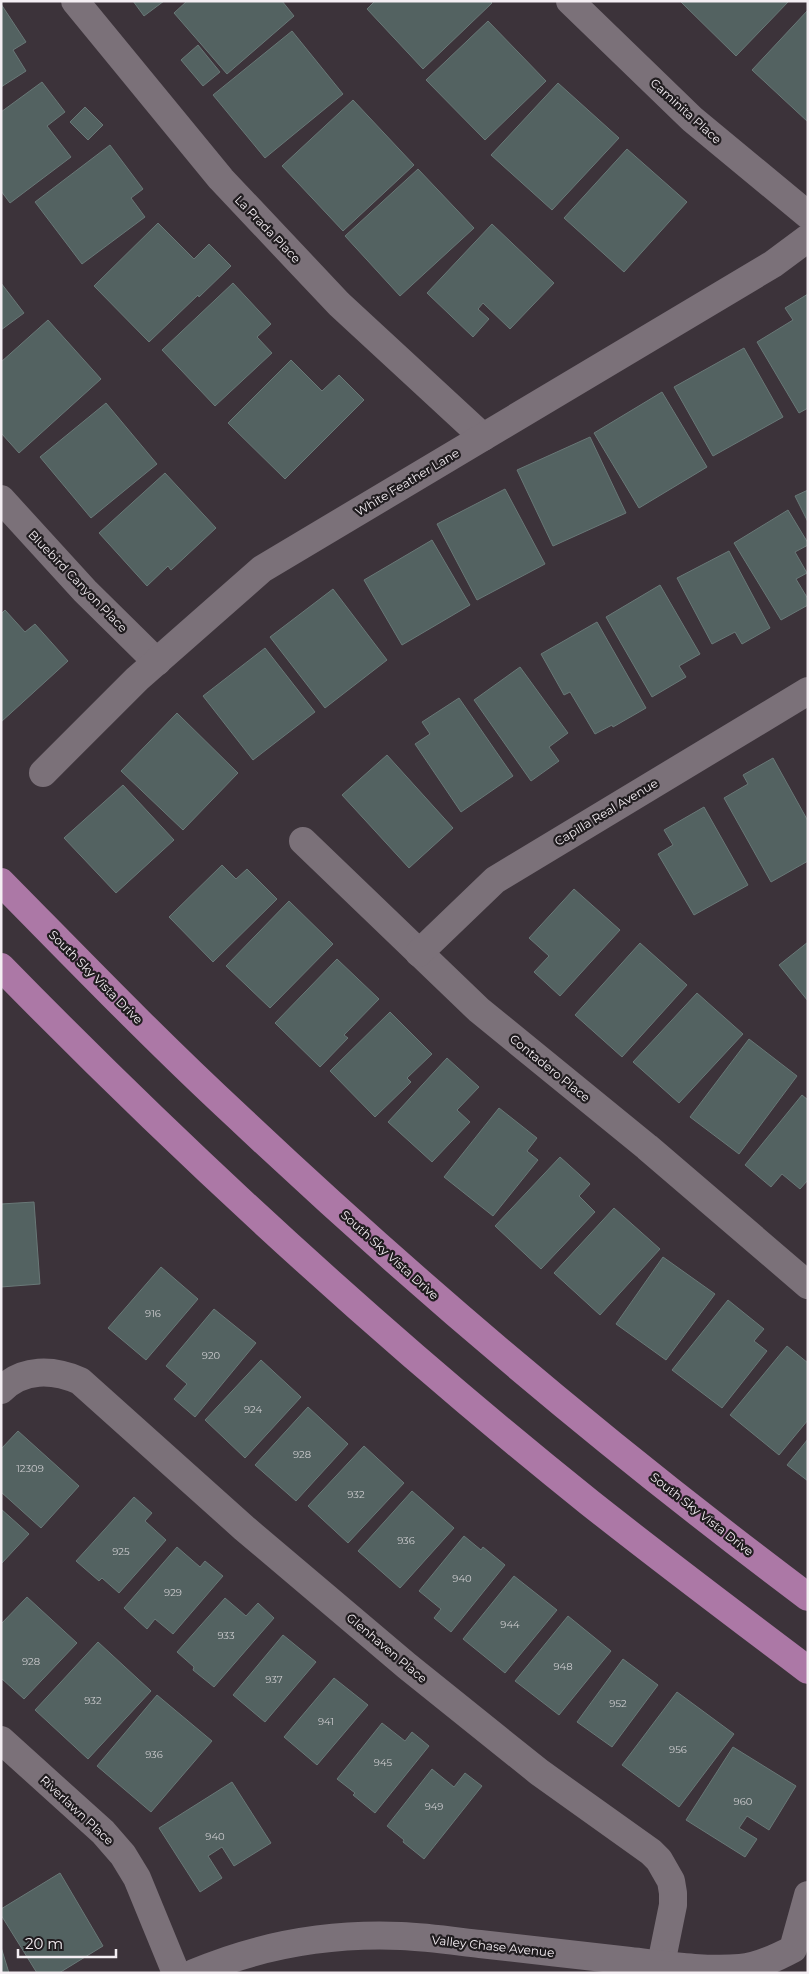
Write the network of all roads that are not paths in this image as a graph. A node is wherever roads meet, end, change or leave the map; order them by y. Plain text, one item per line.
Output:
1 (75, 1) edge
2 (570, 1) edge
3 (808, 215) edge
4 (808, 238) edge
5 (483, 437) junction
6 (1, 499) edge
7 (157, 662) junction
8 (808, 691) edge
9 (43, 773) dead end
10 (303, 841) dead end
11 (1, 882) edge
12 (419, 953) junction
13 (1, 967) edge
14 (808, 1285) edge
15 (1, 1390) edge
16 (808, 1596) edge
17 (808, 1670) edge
18 (1, 1740) edge
19 (808, 1895) edge
20 (661, 1964) junction
21 (176, 1973) edge
22 (194, 1973) edge

1 - 5 street, La Prada Place
2 - 3 street, Caminita Place
4 - 5 street, White Feather Lane
5 - 7 street, White Feather Lane
6 - 7 street, Bluebird Canyon Place
7 - 9 street, White Feather Lane
8 - 12 street, Capilla Real Avenue
10 - 12 street, Contadero Place
11 - 16 main road, South Sky Vista Drive
12 - 14 street, Contadero Place
13 - 17 main road
15 - 20 street, Glenhaven Place
18 - 21 street, Riverlawn Place
19 - 20 street, Valley Chase Avenue
20 - 22 street, Valley Chase Avenue

